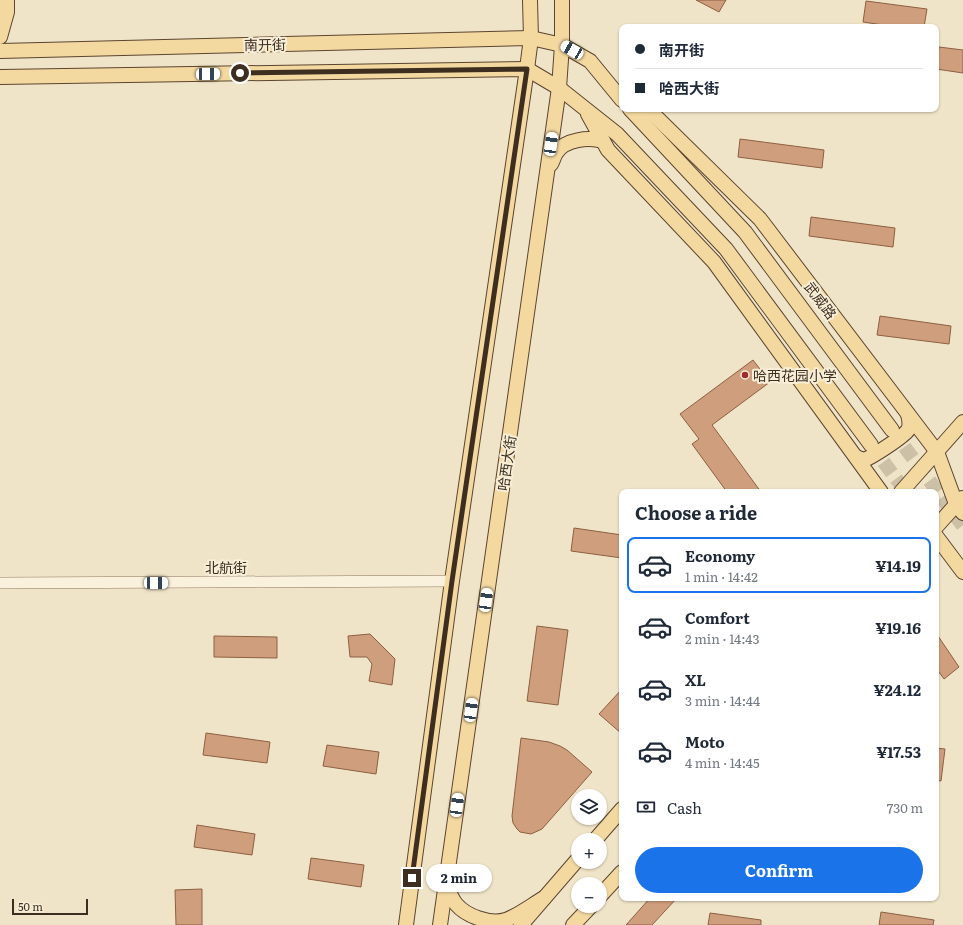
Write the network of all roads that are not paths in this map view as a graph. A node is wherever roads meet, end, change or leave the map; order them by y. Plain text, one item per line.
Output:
1 (7, 0) edge
2 (530, 0) edge
3 (562, 0) edge
4 (0, 37) edge
5 (531, 38) junction
6 (562, 45) junction
7 (0, 51) edge
8 (590, 61) junction
9 (527, 69) junction
10 (0, 77) edge
11 (619, 85) edge
12 (559, 88) junction
13 (619, 96) edge
14 (582, 105) junction
15 (633, 112) edge
16 (651, 112) edge
17 (603, 141) junction
18 (547, 172) junction
19 (908, 414) junction
20 (963, 422) edge
21 (892, 430) tunnel mouth
22 (871, 445) tunnel mouth
23 (937, 452) junction
24 (856, 457) junction
25 (879, 489) edge
26 (904, 489) edge
27 (961, 505) edge
28 (939, 524) edge
29 (939, 540) edge
30 (963, 572) edge
31 (452, 581) junction
32 (0, 584) edge
33 (619, 812) edge
34 (601, 833) edge
35 (571, 867) edge
36 (619, 875) edge
37 (446, 884) junction
38 (607, 888) edge
39 (544, 898) junction
40 (584, 913) edge
41 (406, 925) edge
42 (440, 925) edge
43 (521, 925) edge
44 (573, 925) edge

1 - 4 main road
2 - 5 main road
3 - 6 main road, 哈西大街
5 - 6 main road
5 - 7 main road, 南开街
5 - 9 main road
6 - 8 main road
6 - 12 main road, 哈西大街
8 - 11 main road
8 - 13 main road
9 - 10 main road, 南开街
9 - 12 main road
9 - 31 main road
12 - 14 main road
12 - 18 main road, 哈西大街
14 - 17 main road
14 - 22 main road
15 - 21 main road, 武威路
16 - 19 main road, 武威路
17 - 18 main road
17 - 24 main road
18 - 37 main road, 哈西大街
19 - 23 main road, 武威路
19 - 24 main road
20 - 23 main road
23 - 26 main road
23 - 27 main road, 武威路
24 - 25 main road
27 - 28 main road
29 - 30 main road
31 - 32 street, 北航街
31 - 41 main road
33 - 34 main road
35 - 39 main road
36 - 38 main road
37 - 39 main road
37 - 42 main road, 哈西大街
39 - 43 main road
40 - 44 main road

